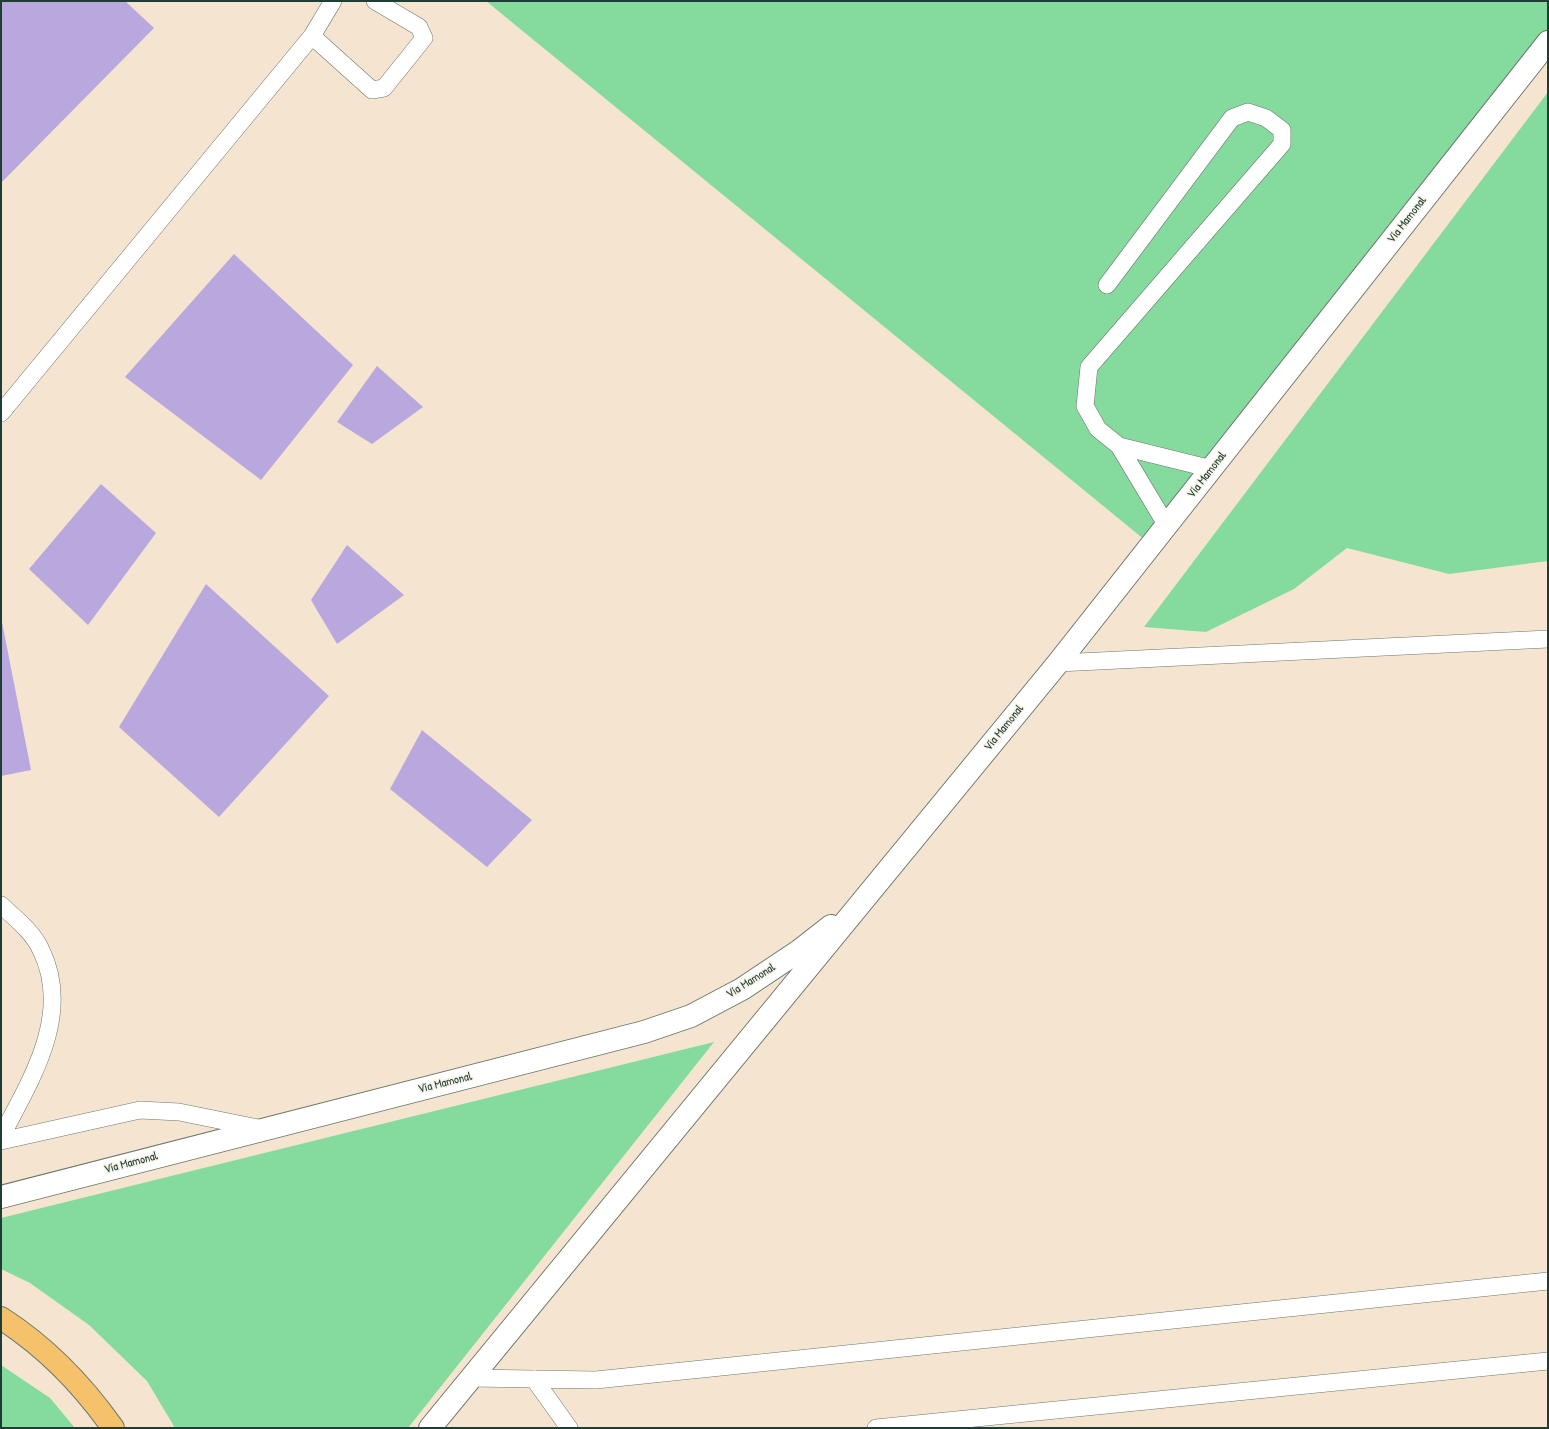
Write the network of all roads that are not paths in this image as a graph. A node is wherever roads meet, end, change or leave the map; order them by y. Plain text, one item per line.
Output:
1 (333, 1) edge
2 (375, 1) edge
3 (312, 36) junction
4 (1548, 42) edge
5 (1107, 285) dead end
6 (1, 413) edge
7 (1119, 446) junction
8 (1212, 469) junction
9 (1167, 526) junction
10 (1548, 639) edge
11 (1058, 663) junction
12 (860, 904) junction
13 (1, 905) edge
14 (263, 1129) junction
15 (1, 1138) edge
16 (1, 1141) edge
17 (1, 1197) edge
18 (1548, 1281) edge
19 (1, 1318) edge
20 (1548, 1361) edge
21 (470, 1378) junction
22 (534, 1379) junction
23 (113, 1428) edge
24 (430, 1428) edge
25 (569, 1428) edge
26 (876, 1428) edge

1 - 3 lane
2 - 3 lane
3 - 6 lane
4 - 8 street, Vía Mamonal
5 - 7 lane
7 - 8 lane
7 - 9 lane
8 - 9 street, Vía Mamonal
9 - 11 street, Vía Mamonal
10 - 11 lane
11 - 12 street, Vía Mamonal
12 - 14 street, Vía Mamonal
12 - 21 street, Vía Mamonal
13 - 15 lane
14 - 16 lane
14 - 17 street, Vía Mamonal
18 - 22 lane
19 - 23 main road
20 - 26 lane
21 - 22 lane
21 - 24 street, Vía Mamonal
22 - 25 lane

